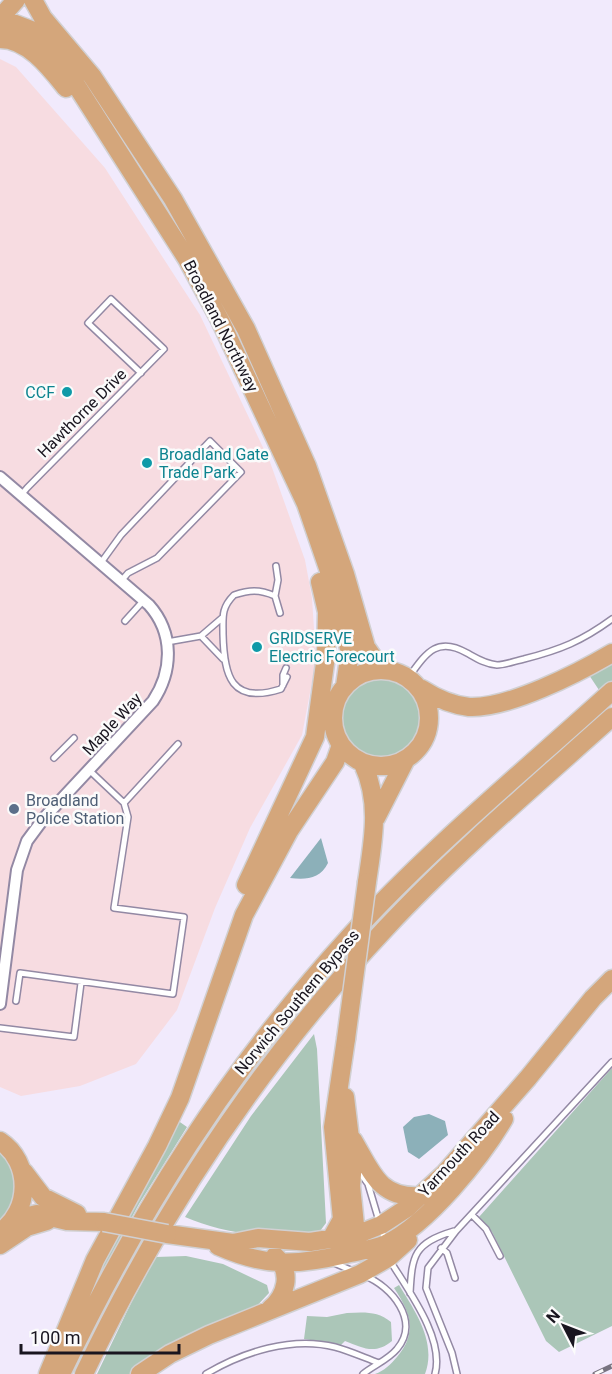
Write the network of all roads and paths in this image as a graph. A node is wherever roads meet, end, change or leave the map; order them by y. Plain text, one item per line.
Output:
1 (16, 0) edge
2 (33, 0) edge
3 (45, 0) edge
4 (0, 19) edge
5 (0, 39) edge
6 (92, 76) junction
7 (123, 160) junction
8 (141, 373) junction
9 (278, 442) junction
10 (0, 477) edge
11 (21, 496) junction
12 (100, 564) junction
13 (276, 566) dead end
14 (122, 580) junction
15 (274, 596) junction
16 (144, 600) junction
17 (280, 614) dead end
18 (222, 618) junction
19 (612, 619) edge
20 (125, 621) dead end
21 (201, 636) junction
22 (167, 642) junction
23 (612, 653) edge
24 (223, 658) junction
25 (286, 668) dead end
26 (287, 677) dead end
27 (407, 679) junction
28 (283, 686) junction
29 (345, 686) junction
30 (612, 692) edge
31 (612, 717) edge
32 (74, 738) dead end
33 (178, 744) dead end
34 (340, 745) junction
35 (54, 758) dead end
36 (405, 761) junction
37 (363, 764) junction
38 (89, 770) junction
39 (124, 803) junction
40 (376, 818) junction
41 (612, 979) edge
42 (81, 982) junction
43 (16, 1001) dead end
44 (0, 1004) edge
45 (0, 1028) edge
46 (196, 1051) junction
47 (612, 1062) edge
48 (342, 1072) junction
49 (528, 1078) junction
50 (348, 1131) junction
51 (2, 1140) edge
52 (353, 1163) junction
53 (24, 1172) junction
54 (421, 1196) junction
55 (472, 1215) junction
56 (67, 1221) junction
57 (93, 1221) junction
58 (6, 1226) edge
59 (456, 1231) junction
60 (209, 1242) junction
61 (233, 1243) junction
62 (0, 1245) edge
63 (360, 1248) junction
64 (441, 1248) junction
65 (500, 1256) dead end
66 (282, 1263) junction
67 (455, 1278) dead end
68 (411, 1293) junction
69 (266, 1313) junction
70 (379, 1363) junction
71 (48, 1374) edge
72 (61, 1374) edge
73 (84, 1374) edge
74 (140, 1374) edge
75 (206, 1374) edge
76 (363, 1374) edge
77 (435, 1374) edge
78 (457, 1374) edge

1 - 4 highway
2 - 6 highway, Broadland Northway
3 - 6 highway
4 - 7 highway, Broadland Northway
5 - 7 highway
6 - 27 highway, Broadland Northway
7 - 9 highway, Broadland Northway
8 - 8 lane, Hawthorne Drive
8 - 11 lane, Hawthorne Drive
9 - 29 highway, Broadland Northway
9 - 46 highway
10 - 11 street, Maple Way
11 - 12 street, Maple Way
12 - 14 street, Maple Way
12 - 14 lane
13 - 15 lane
14 - 16 street, Maple Way
15 - 17 lane
15 - 18 lane
16 - 20 lane
16 - 22 street, Maple Way
18 - 21 lane
18 - 24 lane
19 - 27 lane
21 - 22 lane
21 - 24 lane
22 - 38 street, Maple Way
23 - 27 highway, Broadland Northway
24 - 28 lane
25 - 28 lane
26 - 28 lane
27 - 29 highway
27 - 36 highway
29 - 34 highway
30 - 72 highway, Norwich Southern Bypass
31 - 73 highway, Norwich Southern Bypass
32 - 35 lane
33 - 39 lane
34 - 37 highway
34 - 46 highway
36 - 37 highway
36 - 40 highway
37 - 40 highway
38 - 39 lane
38 - 44 street, Maple Way
39 - 42 lane
40 - 48 highway, bridge
41 - 49 highway, Yarmouth Road
42 - 43 lane
42 - 45 lane
46 - 71 highway
47 - 55 lane
48 - 50 highway
48 - 63 highway
49 - 54 highway, Yarmouth Road
49 - 63 highway, Yarmouth Road
50 - 52 highway
50 - 54 highway
51 - 53 highway
52 - 63 highway
52 - 63 lane
53 - 57 highway
53 - 58 highway
54 - 63 highway, Yarmouth Road
55 - 59 lane
55 - 65 lane
56 - 57 highway
56 - 58 highway
56 - 62 highway
57 - 60 highway, bridge
59 - 64 lane
59 - 68 lane
60 - 61 highway
60 - 66 highway
61 - 63 highway
61 - 66 highway
63 - 66 highway
63 - 68 lane
63 - 69 highway
63 - 70 lane
64 - 67 lane
64 - 78 lane
66 - 69 highway
68 - 77 lane
69 - 74 highway
70 - 75 lane
70 - 76 lane

